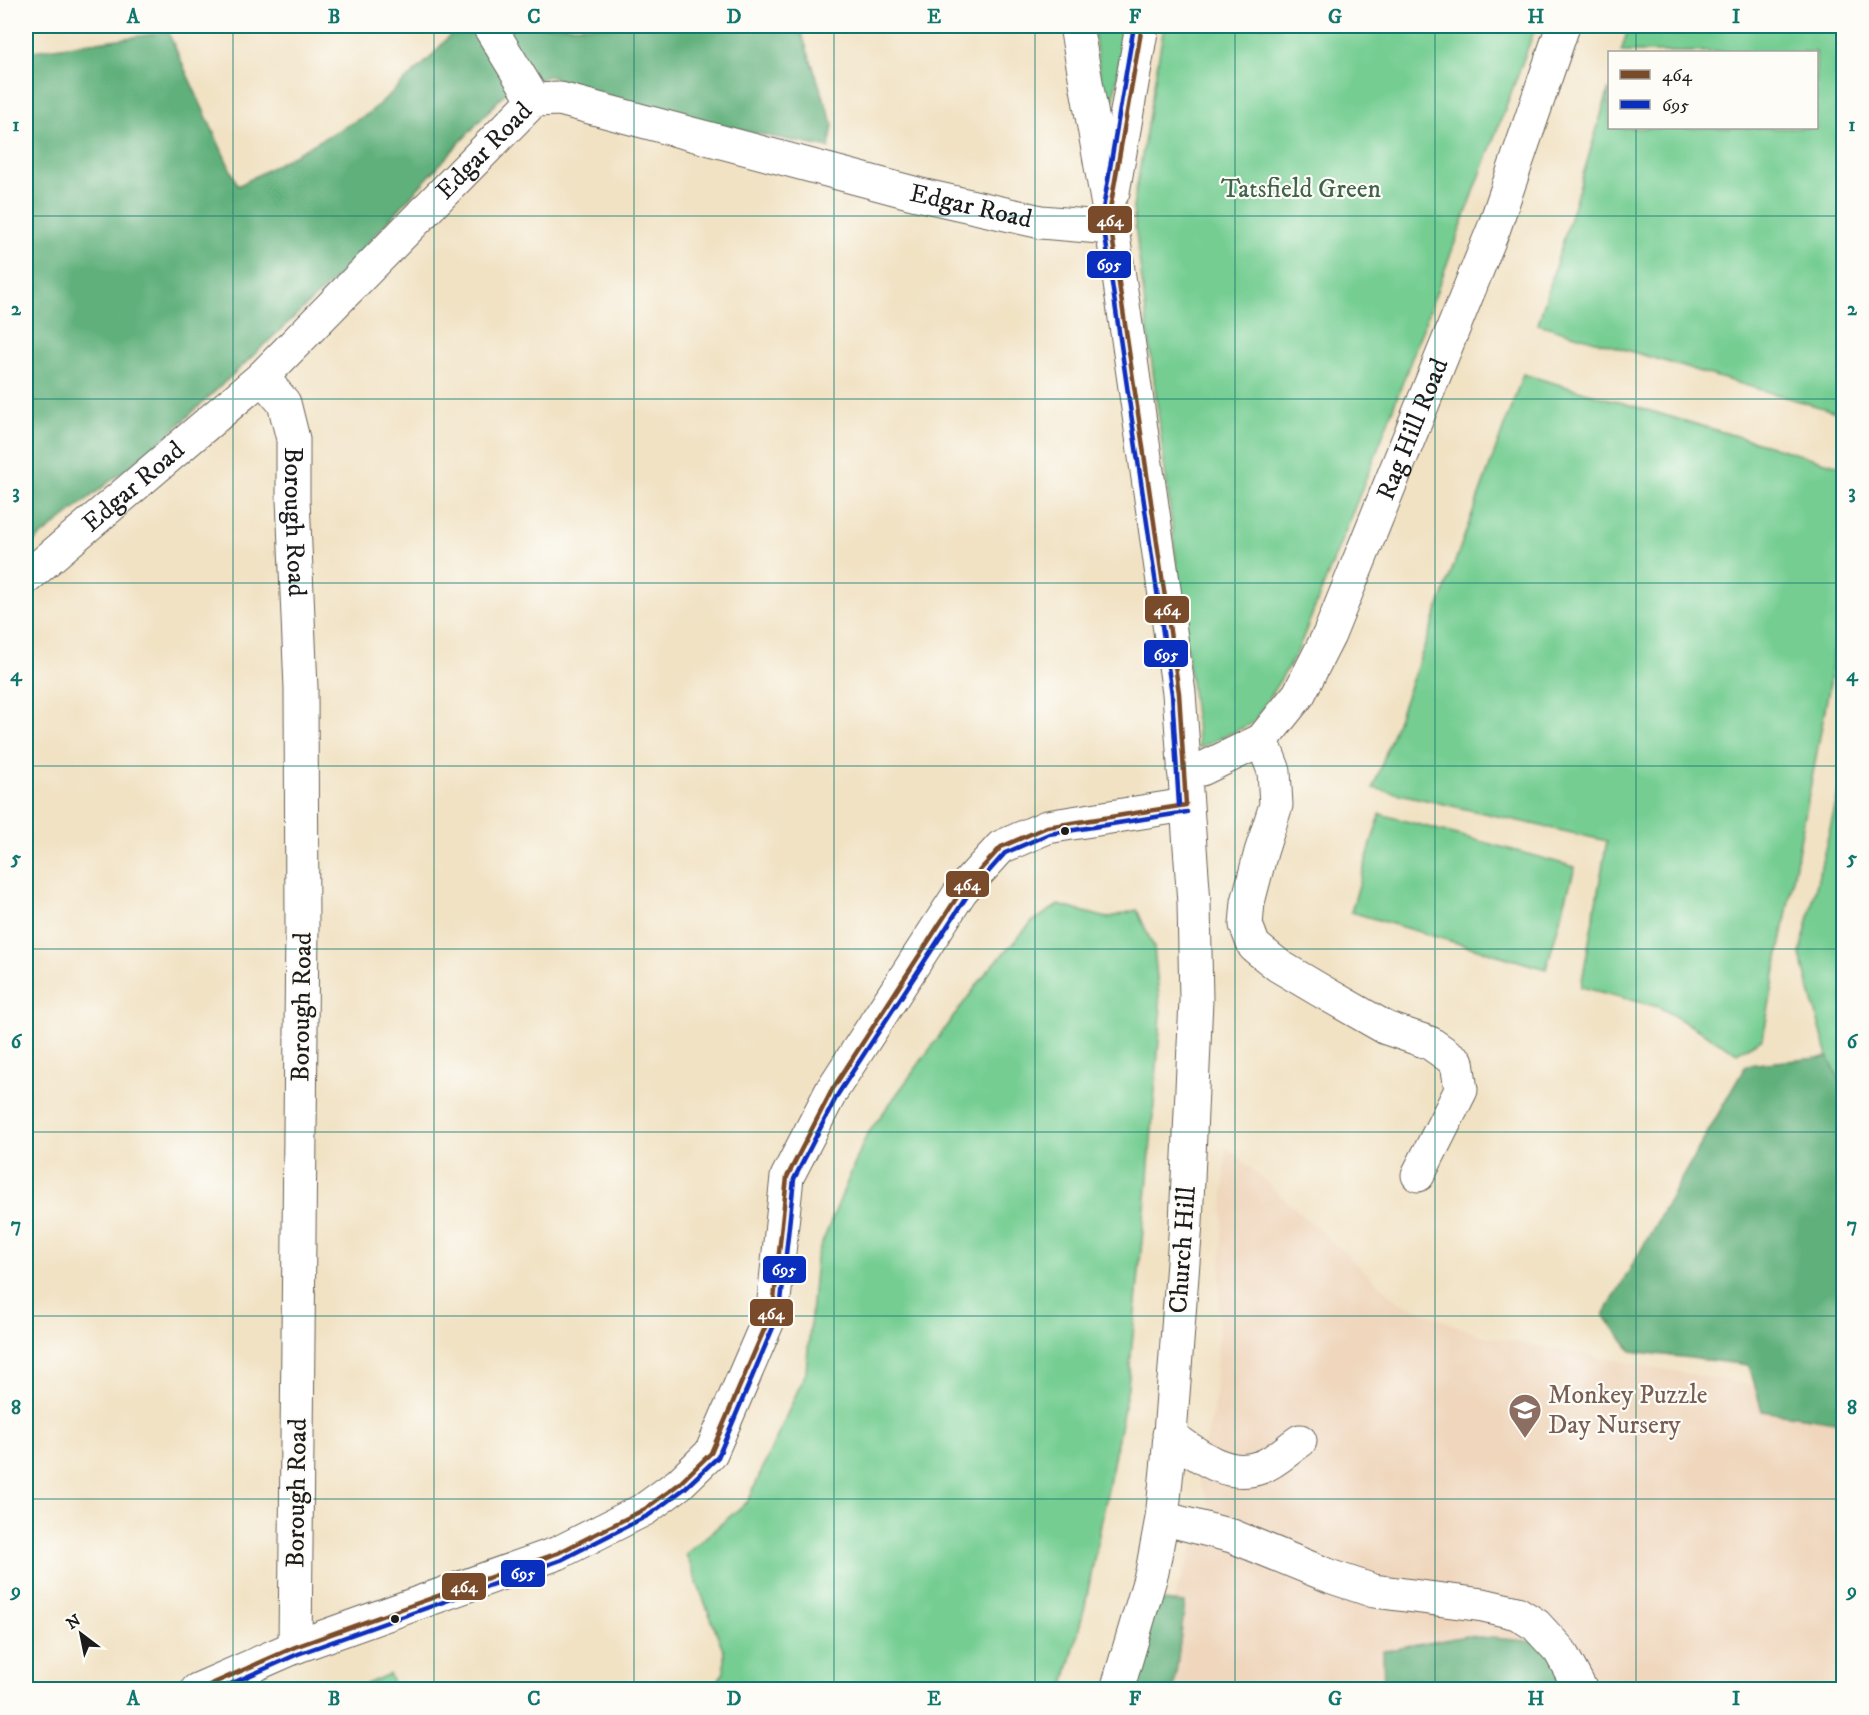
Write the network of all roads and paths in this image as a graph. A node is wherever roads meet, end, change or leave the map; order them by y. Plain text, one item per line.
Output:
1 (489, 26) edge
2 (1076, 26) edge
3 (1142, 26) edge
4 (1563, 26) edge
5 (534, 100) junction
6 (1111, 221) junction
7 (262, 377) junction
8 (26, 578) edge
9 (1262, 740) junction
10 (1184, 770) junction
11 (1186, 805) junction
12 (1418, 1175) dead end
13 (1169, 1435) junction
14 (1300, 1441) dead end
15 (1162, 1518) junction
16 (295, 1647) junction
17 (1580, 1688) dead end
18 (197, 1689) edge
19 (1117, 1689) edge

1 - 5 street
2 - 6 street, Church Hill
3 - 6 street
4 - 9 street, Rag Hill Road
5 - 6 street, Edgar Road
5 - 7 street, Edgar Road
6 - 10 street, Church Hill
7 - 8 street, Edgar Road
7 - 16 street, Borough Road
9 - 10 street, Rag Hill Road
9 - 12 street
10 - 11 street, Church Hill
11 - 13 street, Church Hill
11 - 16 street
13 - 14 street
13 - 15 street, Church Hill
15 - 17 street
15 - 19 street, Church Hill
16 - 18 street

